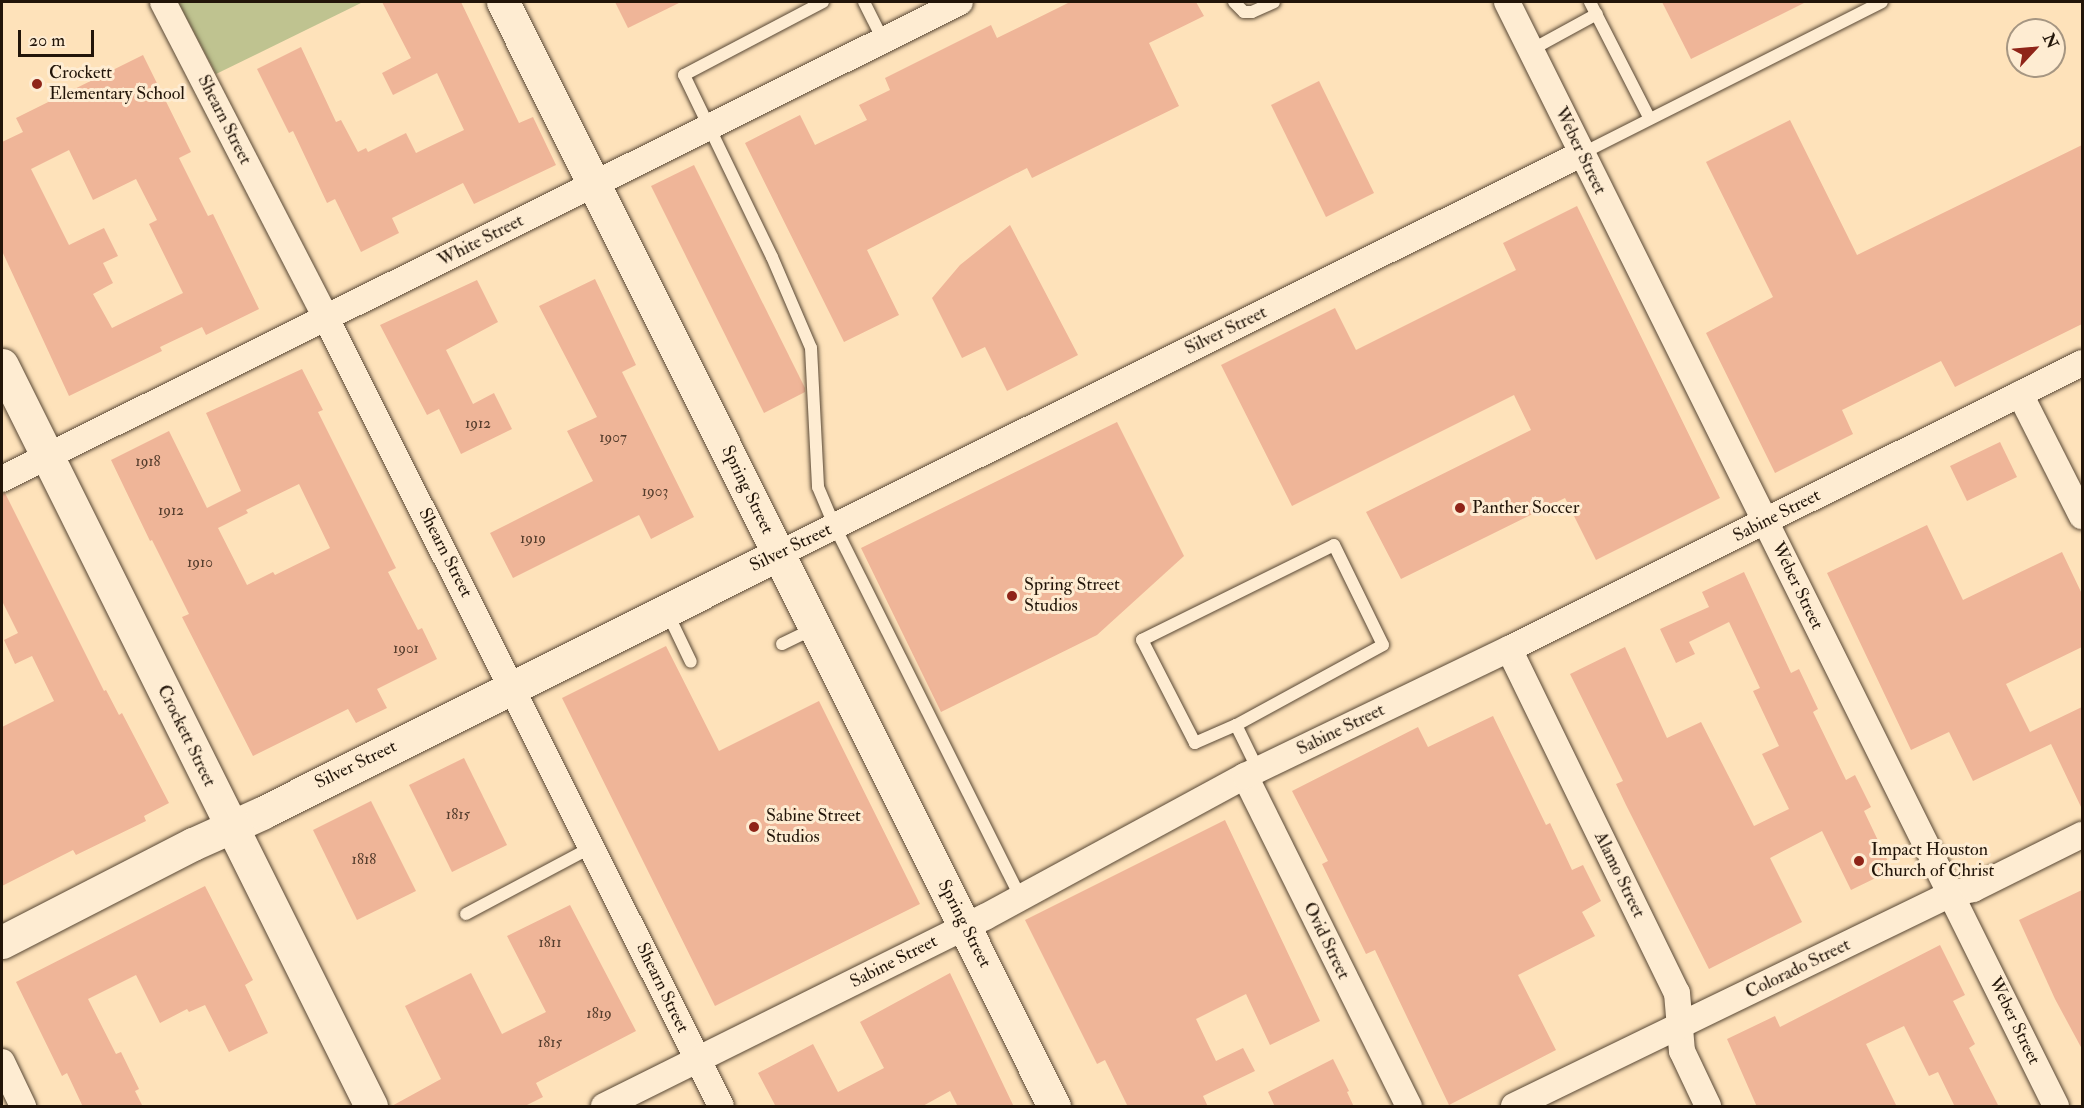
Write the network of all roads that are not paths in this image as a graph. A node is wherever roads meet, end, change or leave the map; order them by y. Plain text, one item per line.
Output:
1 (164, 2) edge
2 (503, 2) edge
3 (823, 2) edge
4 (864, 2) edge
5 (960, 2) edge
6 (1234, 2) edge
7 (1274, 2) edge
8 (1507, 2) edge
9 (1590, 2) edge
10 (1882, 2) edge
11 (1597, 15) junction
12 (883, 40) junction
13 (1531, 50) junction
14 (1650, 119) junction
15 (709, 126) junction
16 (1581, 154) junction
17 (594, 184) junction
18 (326, 318) junction
19 (2082, 363) edge
20 (2, 365) edge
21 (2020, 394) junction
22 (47, 457) junction
23 (2, 479) edge
24 (2082, 516) edge
25 (1765, 521) junction
26 (835, 527) junction
27 (779, 554) junction
28 (666, 611) junction
29 (816, 628) junction
30 (782, 644) dead end
31 (1509, 650) junction
32 (691, 662) dead end
33 (512, 688) junction
34 (1236, 725) junction
35 (1251, 773) junction
36 (232, 827) junction
37 (2082, 835) edge
38 (592, 847) junction
39 (1951, 894) junction
40 (1020, 896) junction
41 (466, 914) dead end
42 (965, 927) junction
43 (2, 942) edge
44 (1679, 1025) junction
45 (698, 1060) junction
46 (2, 1062) edge
47 (23, 1107) edge
48 (371, 1107) edge
49 (604, 1107) edge
50 (721, 1107) edge
51 (1054, 1107) edge
52 (1409, 1107) edge
53 (1514, 1107) edge
54 (1708, 1107) edge
55 (2056, 1107) edge

1 - 18 street, Shearn Street
2 - 17 street, Spring Street
3 - 15 lane
4 - 12 lane
5 - 12 street, White Street
6 - 7 lane
8 - 13 street, Weber Street
9 - 11 lane
10 - 14 lane
11 - 13 lane
11 - 14 lane
12 - 15 street, White Street
13 - 16 street, Weber Street
14 - 16 lane
15 - 17 street, White Street
15 - 26 lane
16 - 25 street, Weber Street
16 - 26 street, Silver Street
17 - 18 street, White Street
17 - 27 street, Spring Street
18 - 22 street, White Street
18 - 33 street, Shearn Street
19 - 21 street, Sabine Street
20 - 22 street, Crockett Street
21 - 24 street
21 - 25 street, Sabine Street
22 - 23 street, White Street
22 - 36 street, Crockett Street
25 - 31 street, Sabine Street
25 - 39 street, Weber Street
26 - 27 street, Silver Street
26 - 40 lane
27 - 28 street, Silver Street
27 - 29 street, Spring Street
28 - 32 lane
28 - 33 street, Silver Street
29 - 30 lane
29 - 42 street, Spring Street
31 - 35 street, Sabine Street
31 - 44 street, Alamo Street
33 - 36 street, Silver Street
33 - 38 street, Shearn Street
34 - 34 lane
34 - 35 lane
35 - 40 street, Sabine Street
35 - 52 street, Ovid Street
36 - 43 street, Silver Street
36 - 48 street, Crockett Street
37 - 39 street, Colorado Street
38 - 41 lane
38 - 45 street, Shearn Street
39 - 44 street, Colorado Street
39 - 55 street, Weber Street
40 - 42 street, Sabine Street
42 - 45 street, Sabine Street
42 - 51 street, Spring Street
44 - 53 street, Colorado Street
44 - 54 street, Alamo Street
45 - 49 street, Sabine Street
45 - 50 street, Shearn Street
46 - 47 street

